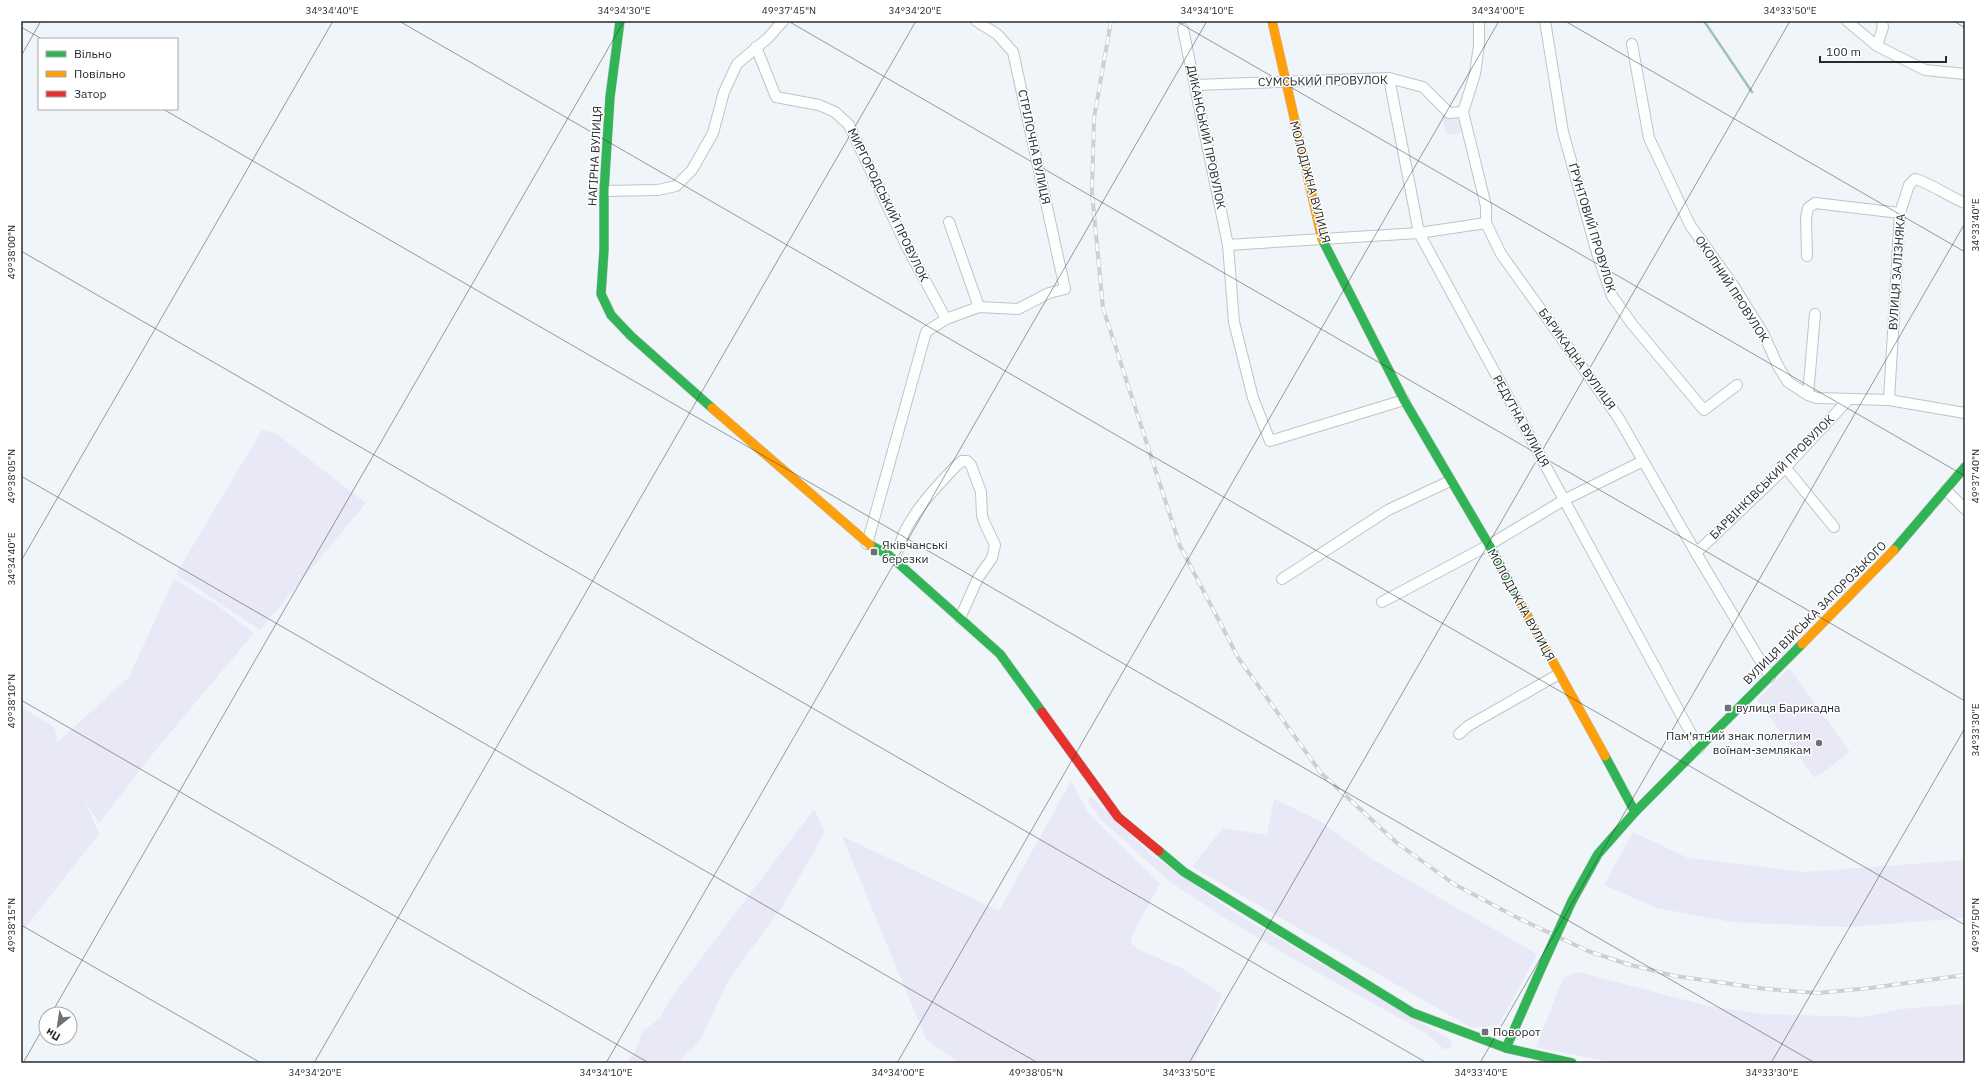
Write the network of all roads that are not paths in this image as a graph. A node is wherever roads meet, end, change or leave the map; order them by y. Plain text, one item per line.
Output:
1 (620, 21) edge
2 (783, 21) edge
3 (976, 21) edge
4 (1272, 21) edge
5 (1479, 21) edge
6 (1545, 21) edge
7 (1847, 21) edge
8 (1882, 21) edge
9 (1183, 28) dead end
10 (1632, 44) dead end
11 (1877, 46) junction
12 (756, 47) junction
13 (1965, 74) edge
14 (1389, 78) junction
15 (1285, 82) junction
16 (1195, 85) junction
17 (1463, 112) junction
18 (604, 191) junction
19 (1965, 203) edge
20 (1900, 213) junction
21 (949, 222) dead end
22 (1486, 223) junction
23 (1419, 233) junction
24 (1322, 238) junction
25 (1228, 245) junction
26 (1807, 256) dead end
27 (979, 307) junction
28 (1815, 314) dead end
29 (946, 319) junction
30 (1737, 385) dead end
31 (1808, 395) junction
32 (1404, 400) junction
33 (1848, 400) junction
34 (1889, 400) junction
35 (1965, 412) edge
36 (1643, 461) junction
37 (1965, 466) edge
38 (1785, 467) junction
39 (1450, 481) junction
40 (1946, 490) junction
41 (1564, 500) junction
42 (1965, 509) edge
43 (1834, 527) dead end
44 (867, 544) junction
45 (1489, 545) junction
46 (1696, 553) junction
47 (892, 558) junction
48 (1282, 579) dead end
49 (1382, 602) dead end
50 (960, 618) junction
51 (1559, 674) junction
52 (1770, 677) junction
53 (1459, 734) dead end
54 (1699, 748) junction
55 (1635, 812) junction
56 (1506, 1048) junction
57 (1572, 1063) edge

1 - 18 street, НАГІРНА ВУЛИЦЯ
2 - 12 street
3 - 27 street, СТРІЛОЧНА ВУЛИЦЯ
4 - 15 street, МОЛОДІЖНА ВУЛИЦЯ
5 - 17 street
6 - 30 street, ҐРУНТОВИЙ ПРОВУЛОК
7 - 11 street
8 - 11 street
9 - 16 street, ДИКАНСЬКИЙ ПРОВУЛОК
10 - 31 street, ОКОПНИЙ ПРОВУЛОК
11 - 13 street
12 - 18 street
12 - 29 street, МИРГОРОДСЬКИЙ ПРОВУЛОК
14 - 15 street, СУМСЬКИЙ ПРОВУЛОК
14 - 17 street, СУМСЬКИЙ ПРОВУЛОК
14 - 23 street, РЕДУТНА ВУЛИЦЯ
15 - 16 street, СУМСЬКИЙ ПРОВУЛОК
15 - 24 street, МОЛОДІЖНА ВУЛИЦЯ
16 - 25 street, ДИКАНСЬКИЙ ПРОВУЛОК
17 - 22 street, БАРИКАДНА ВУЛИЦЯ
18 - 44 street, НАГІРНА ВУЛИЦЯ
19 - 20 street, ВУЛИЦЯ ЗАЛІЗНЯКА
20 - 26 street
20 - 34 street, ВУЛИЦЯ ЗАЛІЗНЯКА
21 - 27 street
22 - 23 street
22 - 36 street, БАРИКАДНА ВУЛИЦЯ
23 - 24 street
23 - 41 street, РЕДУТНА ВУЛИЦЯ
24 - 25 street
24 - 32 street, МОЛОДІЖНА ВУЛИЦЯ
25 - 32 street
27 - 29 street
28 - 31 street
29 - 44 street
31 - 33 street, ОКОПНИЙ ПРОВУЛОК
32 - 39 street, МОЛОДІЖНА ВУЛИЦЯ
33 - 34 street, ОКОПНИЙ ПРОВУЛОК
33 - 38 street, БАРВІНКІВСЬКИЙ ПРОВУЛОК
34 - 35 street, ОКОПНИЙ ПРОВУЛОК
36 - 41 street
36 - 46 street, БАРИКАДНА ВУЛИЦЯ
37 - 40 street, ВУЛИЦЯ ВІЙСЬКА ЗАПОРОЗЬКОГО
38 - 43 street
38 - 46 street, БАРВІНКІВСЬКИЙ ПРОВУЛОК
39 - 45 street, МОЛОДІЖНА ВУЛИЦЯ
39 - 48 street
40 - 42 street
40 - 52 street, ВУЛИЦЯ ВІЙСЬКА ЗАПОРОЗЬКОГО
41 - 45 street
41 - 54 street, РЕДУТНА ВУЛИЦЯ
44 - 47 street
45 - 49 street
45 - 51 street, МОЛОДІЖНА ВУЛИЦЯ
46 - 52 street, БАРИКАДНА ВУЛИЦЯ
47 - 50 street
47 - 50 street
50 - 56 street
51 - 53 street
51 - 55 street, МОЛОДІЖНА ВУЛИЦЯ
52 - 54 street, ВУЛИЦЯ ВІЙСЬКА ЗАПОРОЗЬКОГО
54 - 55 street, ВУЛИЦЯ ВІЙСЬКА ЗАПОРОЗЬКОГО
55 - 56 street, ВУЛИЦЯ ВІЙСЬКА ЗАПОРОЗЬКОГО, bridge
56 - 57 street

